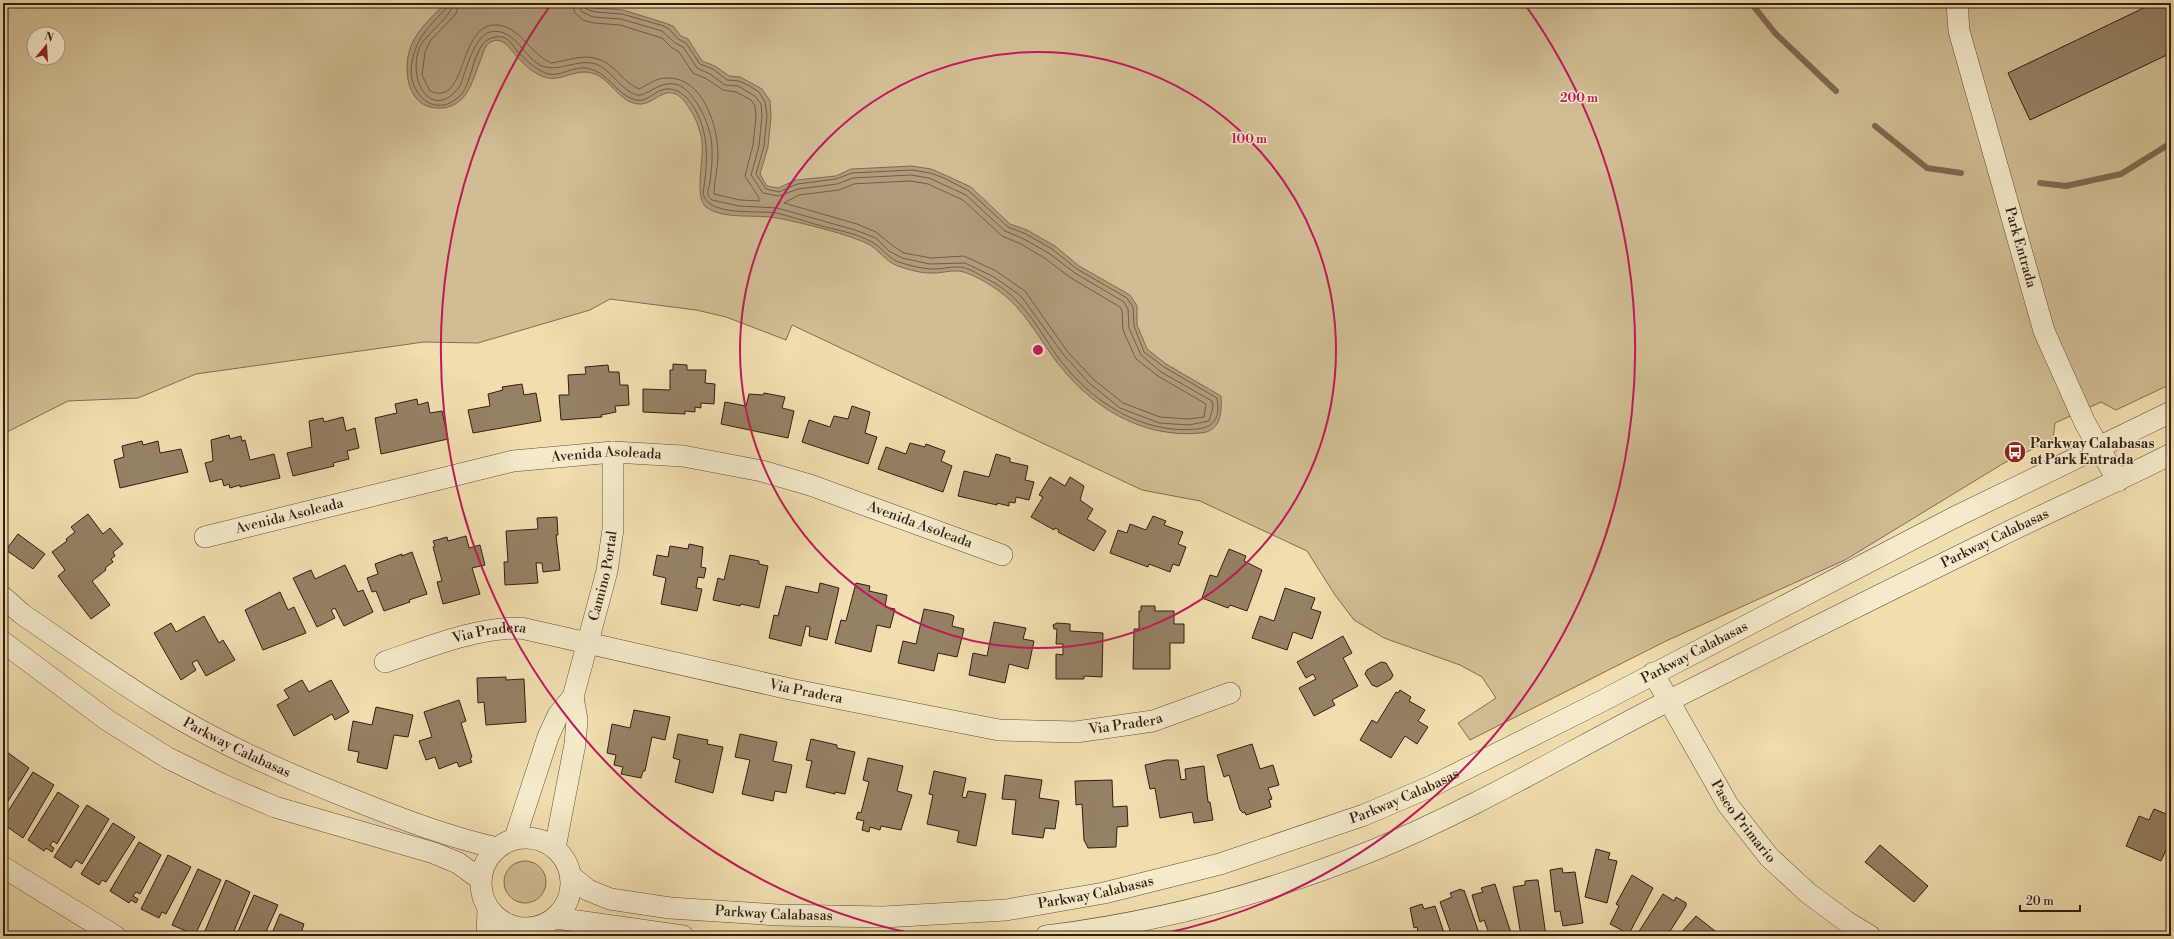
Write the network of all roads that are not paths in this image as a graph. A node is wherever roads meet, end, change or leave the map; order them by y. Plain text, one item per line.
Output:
1 (1957, 3) edge
2 (2171, 412) edge
3 (2098, 447) junction
4 (613, 452) junction
5 (2171, 454) edge
6 (2118, 481) junction
7 (205, 537) dead end
8 (1002, 555) dead end
9 (3, 597) edge
10 (3, 642) edge
11 (587, 643) junction
12 (385, 662) dead end
13 (1653, 674) junction
14 (1230, 693) dead end
15 (572, 697) junction
16 (1668, 701) junction
17 (538, 769) junction
18 (569, 776) junction
19 (515, 838) junction
20 (497, 848) junction
21 (555, 848) junction
22 (3, 867) edge
23 (572, 877) junction
24 (480, 879) junction
25 (488, 909) junction
26 (556, 918) junction
27 (530, 932) edge
28 (115, 936) edge
29 (487, 936) edge
30 (683, 936) edge
31 (1046, 936) edge
32 (1870, 936) edge

1 - 3 street, Park Entrada
2 - 3 street, Parkway Calabasas
3 - 6 street, Park Entrada
3 - 13 street, Parkway Calabasas
4 - 7 street, Avenida Asoleada
4 - 8 street, Avenida Asoleada
4 - 11 street, Camino Portal
5 - 6 street, Parkway Calabasas
6 - 16 street, Parkway Calabasas
9 - 20 street, Parkway Calabasas
10 - 24 street
11 - 12 street, Via Pradera
11 - 14 street, Via Pradera
11 - 15 street, Camino Portal
13 - 16 street, Paseo Primario
13 - 23 street, Parkway Calabasas
15 - 17 street, Camino Portal
15 - 18 street, Camino Portal
16 - 31 street, Parkway Calabasas
16 - 32 street, Paseo Primario
17 - 18 street
17 - 19 street, Camino Portal
18 - 21 street, Camino Portal
19 - 20 street
19 - 21 street
20 - 24 street
21 - 23 street
22 - 28 street
23 - 26 street
24 - 25 street
25 - 27 street
25 - 29 street
26 - 27 street
26 - 30 street

